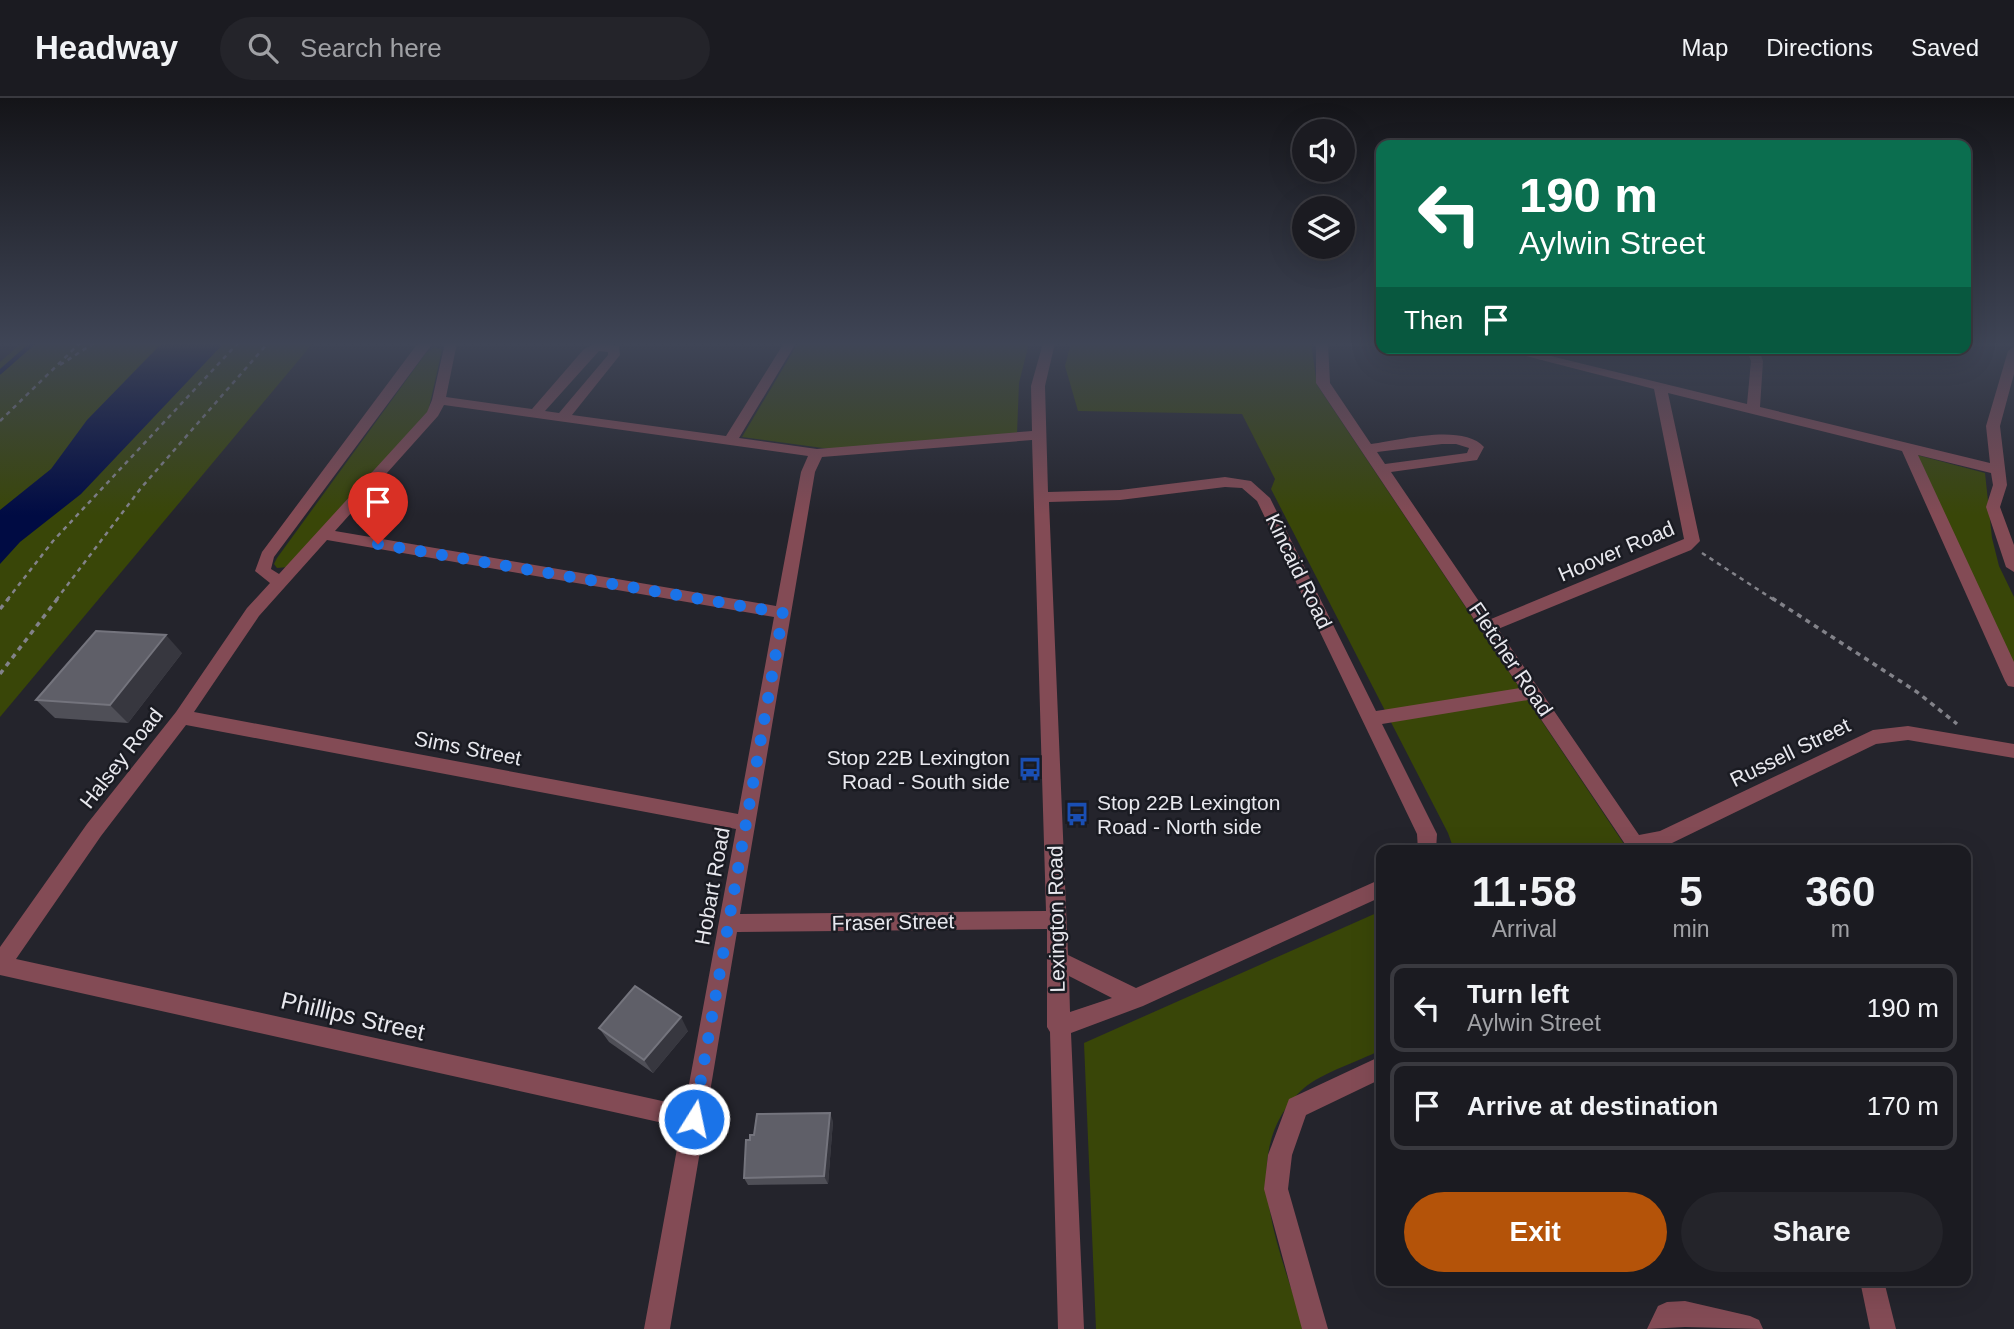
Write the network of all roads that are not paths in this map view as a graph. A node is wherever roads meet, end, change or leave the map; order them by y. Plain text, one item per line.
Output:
1 (382, 400) edge
2 (439, 400) edge
3 (442, 400) edge
4 (548, 400) edge
5 (577, 400) edge
6 (755, 400) edge
7 (1038, 400) edge
8 (1335, 400) edge
9 (1663, 400) edge
10 (1713, 400) edge
11 (1755, 400) edge
12 (1999, 402) joint
13 (2014, 407) edge
14 (1754, 411) junction
15 (536, 414) junction
16 (564, 416) junction
17 (1039, 435) junction
18 (730, 441) junction
19 (1908, 448) junction
20 (1368, 449) junction
21 (817, 453) junction
22 (1382, 469) junction
23 (1998, 470) junction
24 (1042, 497) junction
25 (324, 534) junction
26 (2014, 566) edge
27 (280, 582) junction
28 (783, 613) junction
29 (1489, 626) junction
30 (2014, 681) edge
31 (1533, 693) junction
32 (182, 717) junction
33 (1371, 719) junction
34 (2014, 751) edge
35 (746, 823) junction
36 (1427, 845) edge
37 (1635, 845) edge
38 (1642, 845) edge
39 (1376, 890) edge
40 (1058, 920) junction
41 (729, 923) junction
42 (1058, 960) junction
43 (0, 964) edge
44 (1136, 999) junction
45 (1058, 1027) junction
46 (1376, 1069) edge
47 (694, 1119) junction
48 (1873, 1286) edge
49 (657, 1329) edge
50 (1071, 1329) edge
51 (1315, 1329) edge
52 (1660, 1329) edge
53 (1750, 1329) edge
54 (1883, 1329) edge

1 - 27 street
2 - 25 street, Halsey Road
3 - 15 street
4 - 15 street
5 - 16 street
6 - 18 street
7 - 17 street, Lexington Road
8 - 20 street, Fletcher Road
9 - 29 street, Hoover Road
10 - 14 street
11 - 14 street
12 - 13 street
12 - 23 street
14 - 19 street
15 - 16 street
16 - 18 street
17 - 21 street
17 - 24 street, Lexington Road
18 - 21 street
19 - 23 street
19 - 30 street
20 - 22 street, Fletcher Road
20 - 22 street
21 - 28 street, Hobart Road
22 - 29 street, Fletcher Road
23 - 26 street
24 - 33 street, Kincaid Road
24 - 40 street, Lexington Road
25 - 27 street, Halsey Road
25 - 28 street
27 - 32 street, Halsey Road
28 - 35 street, Hobart Road
29 - 31 street, Fletcher Road
31 - 33 street
31 - 37 street, Fletcher Road
32 - 35 street, Sims Street
32 - 43 street, Halsey Road
33 - 36 street, Kincaid Road
34 - 38 street, Russell Street
35 - 41 street, Hobart Road
39 - 44 street
40 - 41 street, Fraser Street
40 - 42 street, Lexington Road
41 - 47 street, Hobart Road
42 - 44 street
42 - 45 street, Lexington Road
43 - 47 street, Phillips Street
44 - 45 street
45 - 50 street, Lexington Road
46 - 51 street
47 - 49 street, Hobart Road
48 - 54 street
52 - 53 street

